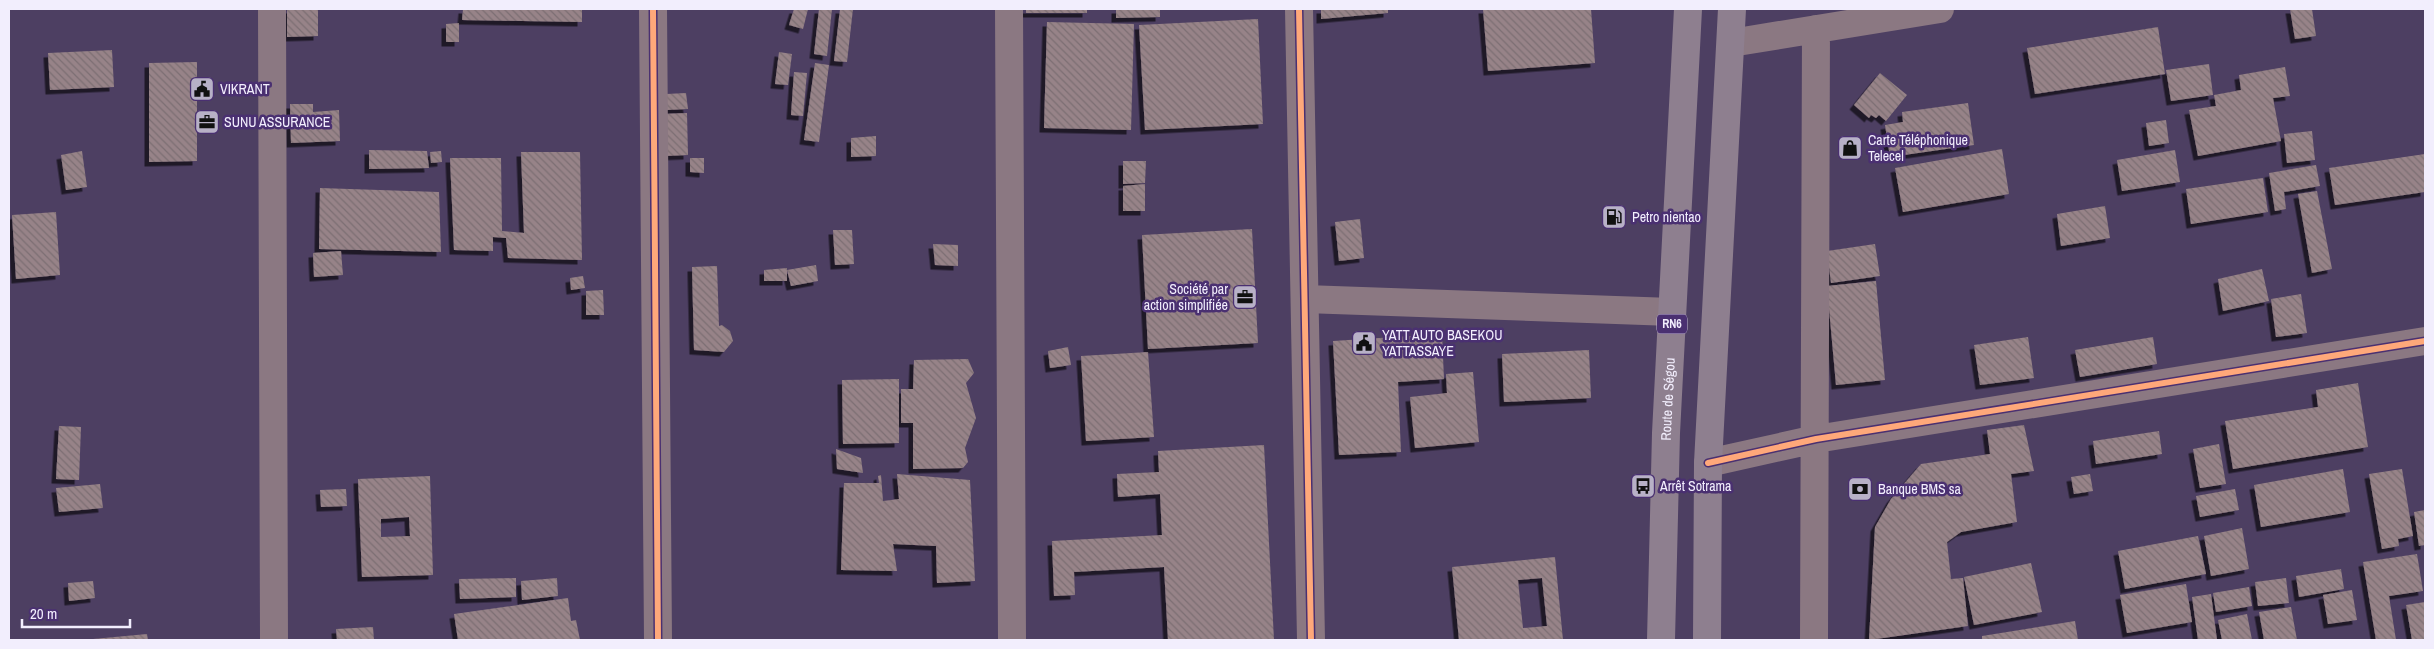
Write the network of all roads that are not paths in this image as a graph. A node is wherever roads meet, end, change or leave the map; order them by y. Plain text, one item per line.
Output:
1 (272, 9) edge
2 (653, 9) edge
3 (1008, 9) edge
4 (1300, 9) edge
5 (1688, 9) edge
6 (1732, 9) edge
7 (1940, 9) edge
8 (1816, 29) junction
9 (1731, 43) junction
10 (1305, 299) junction
11 (1672, 312) junction
12 (2425, 341) edge
13 (1816, 439) junction
14 (1708, 463) junction
15 (274, 640) edge
16 (658, 640) edge
17 (1012, 640) edge
18 (1311, 640) edge
19 (1661, 640) edge
20 (1707, 640) edge
21 (1814, 640) edge

1 - 15 street
2 - 16 street
3 - 17 street
4 - 10 street
5 - 11 highway, Route de Ségou / RN6
6 - 9 highway
7 - 8 street
8 - 9 street
8 - 13 street
9 - 14 highway
10 - 11 street
10 - 18 street
11 - 19 highway, Route de Ségou / RN6
12 - 13 street
13 - 14 street
13 - 21 street
14 - 20 highway

